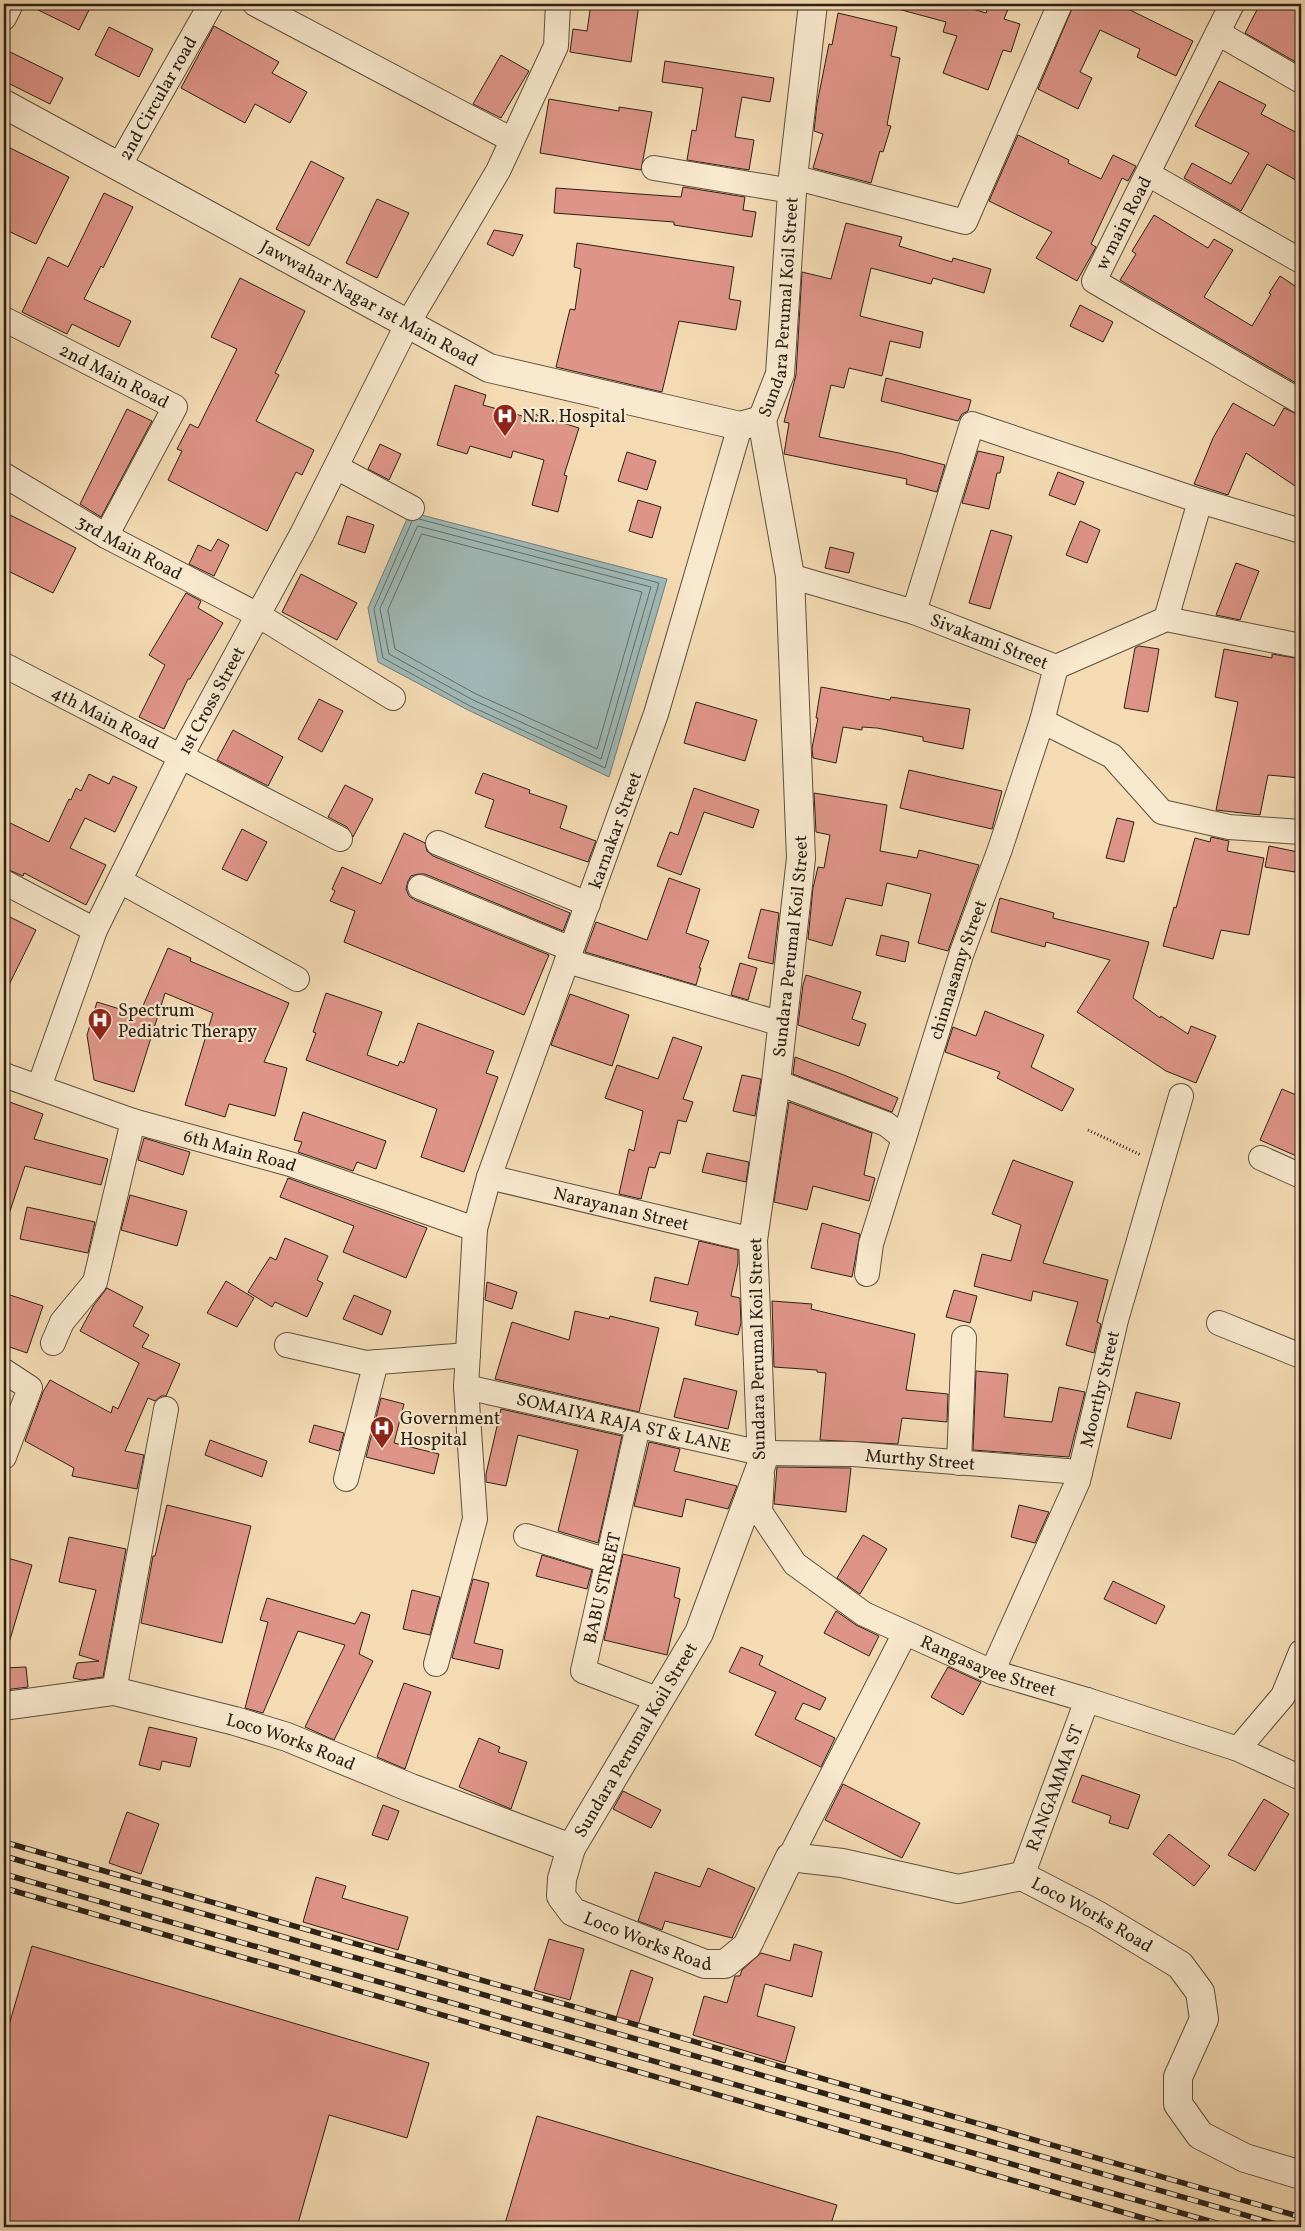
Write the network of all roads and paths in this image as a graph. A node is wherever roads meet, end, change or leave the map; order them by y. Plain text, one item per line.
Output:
1 (11, 4) edge
2 (211, 4) edge
3 (255, 4) edge
4 (558, 4) edge
5 (813, 4) edge
6 (1060, 4) edge
7 (1232, 4) edge
8 (4, 18) edge
9 (1218, 33) junction
10 (1301, 81) edge
11 (4, 104) edge
12 (512, 140) junction
13 (119, 166) junction
14 (654, 168) dead end
15 (1148, 174) junction
16 (792, 184) junction
17 (1301, 261) edge
18 (4, 319) edge
19 (408, 323) junction
20 (1301, 402) edge
21 (751, 423) junction
22 (336, 467) junction
23 (4, 475) edge
24 (1200, 501) junction
25 (412, 508) dead end
26 (1301, 531) edge
27 (106, 536) junction
28 (790, 576) junction
29 (914, 612) junction
30 (258, 615) junction
31 (1166, 619) junction
32 (1301, 646) edge
33 (4, 665) edge
34 (1056, 667) junction
35 (392, 698) dead end
36 (1042, 721) junction
37 (180, 758) junction
38 (1301, 832) edge
39 (340, 839) dead end
40 (438, 843) dead end
41 (120, 881) junction
42 (4, 882) edge
43 (420, 887) dead end
44 (588, 904) junction
45 (95, 930) junction
46 (570, 955) junction
47 (297, 979) dead end
48 (782, 1024) junction
49 (4, 1075) edge
50 (776, 1082) junction
51 (38, 1088) junction
52 (1182, 1096) dead end
53 (133, 1120) junction
54 (1088, 1130) dead end
55 (904, 1138) junction
56 (1261, 1158) dead end
57 (1162, 1166) junction
58 (1301, 1176) edge
59 (489, 1178) junction
60 (475, 1229) junction
61 (753, 1240) junction
62 (867, 1274) dead end
63 (1219, 1322) dead end
64 (964, 1338) dead end
65 (53, 1343) dead end
66 (287, 1345) dead end
67 (468, 1354) junction
68 (1301, 1356) edge
69 (376, 1362) junction
70 (4, 1371) edge
71 (466, 1387) junction
72 (166, 1410) dead end
73 (638, 1426) junction
74 (5, 1452) edge
75 (762, 1458) junction
76 (959, 1463) junction
77 (1080, 1472) junction
78 (346, 1479) dead end
79 (526, 1536) dead end
80 (608, 1561) junction
81 (905, 1633) junction
82 (1301, 1652) edge
83 (436, 1664) dead end
84 (992, 1672) junction
85 (114, 1690) junction
86 (659, 1700) junction
87 (1087, 1700) junction
88 (4, 1706) edge
89 (1238, 1749) junction
90 (1301, 1778) edge
91 (571, 1848) junction
92 (790, 1857) junction
93 (1022, 1876) junction
94 (1301, 2175) edge

1 - 8 street
2 - 13 street, 2nd Circular road
3 - 12 street
4 - 12 street, 1st Cross Street
5 - 16 street, Sundara Perumal Koil Street
6 - 16 street
7 - 9 street, w main Road
9 - 10 street
9 - 15 street, w main Road
11 - 13 street, Jawwahar Nagar 1st Main Road
12 - 19 street, 1st Cross Street
13 - 19 street, Jawwahar Nagar 1st Main Road
14 - 16 street
15 - 17 street
15 - 20 street, w main Road
16 - 21 street, Sundara Perumal Koil Street
18 - 27 street, 2nd Main Road
19 - 21 street, Jawwahar Nagar 1st Main Road
19 - 22 street, 1st Cross Street
21 - 28 street, Sundara Perumal Koil Street
21 - 44 street, karnakar Street
22 - 25 street
22 - 30 street, 1st Cross Street
23 - 27 street, 3rd Main Road
24 - 26 street
24 - 29 street
24 - 31 street
27 - 30 street, 3rd Main Road
28 - 29 street, Sivakami Street
28 - 48 street, Sundara Perumal Koil Street
29 - 34 street, Sivakami Street
30 - 35 street, 3rd Main Road
30 - 37 street, 1st Cross Street
31 - 32 street
31 - 34 street, Sivakami Street
33 - 37 street, 4th Main Road
34 - 36 street, chinnasamy Street
36 - 38 street
36 - 55 street, chinnasamy Street
37 - 39 street, 4th Main Road
37 - 41 street, 1st Cross Street
40 - 44 street
41 - 45 street, 1st Cross Street
41 - 47 street
42 - 45 street
43 - 46 street
44 - 46 street, karnakar Street
45 - 51 street, 1st Cross Street
46 - 48 street
46 - 59 street, karnakar Street
48 - 50 street, Sundara Perumal Koil Street
49 - 51 street, 6th Main Road
50 - 55 street
50 - 61 street, Sundara Perumal Koil Street
51 - 53 street, 6th Main Road
52 - 57 street, Moorthy Street
53 - 60 street, 6th Main Road
53 - 65 street
54 - 57 path
55 - 62 street, chinnasamy Street
56 - 58 street
57 - 77 street, Moorthy Street
59 - 60 street, karnakar Street
59 - 61 street, Narayanan Street
60 - 67 street
61 - 75 street, Sundara Perumal Koil Street
63 - 68 street
64 - 76 street
66 - 69 street
67 - 69 street
67 - 71 street
69 - 78 street
70 - 74 street
71 - 73 street, SOMAIYA RAJA ST & LANE
71 - 83 street
72 - 85 street
73 - 75 street, SOMAIYA RAJA ST & LANE
73 - 80 street, BABU STREET
75 - 76 street, Murthy Street
75 - 81 street, Rangasayee Street
75 - 86 street, Sundara Perumal Koil Street
76 - 77 street, Murthy Street
77 - 84 street, Moorthy Street
79 - 80 street
80 - 86 street, BABU STREET
81 - 84 street, Rangasayee Street
81 - 92 street
82 - 89 street
84 - 87 street, Rangasayee Street
85 - 88 street, Loco Works Road
85 - 91 street, Loco Works Road
86 - 91 street, Sundara Perumal Koil Street
87 - 89 street, Rangasayee Street
87 - 93 street, RANGAMMA ST
89 - 90 street, Rangasayee Street
91 - 92 street, Loco Works Road
92 - 93 street, Loco Works Road
93 - 94 street, Loco Works Road

